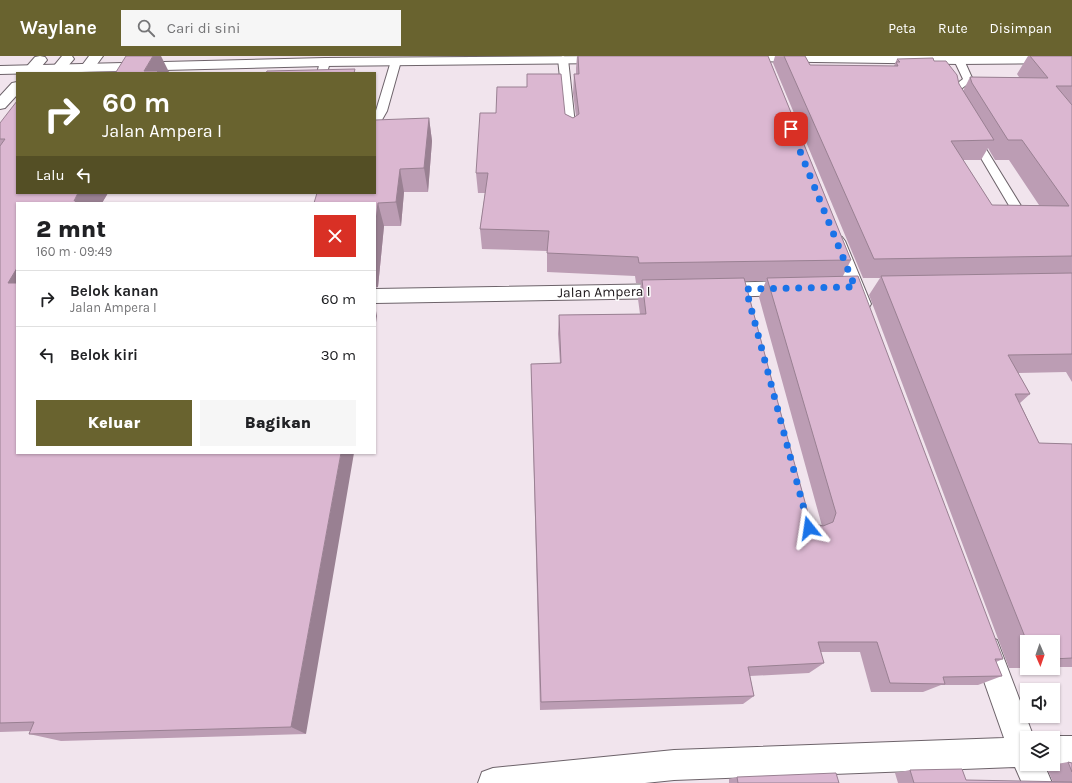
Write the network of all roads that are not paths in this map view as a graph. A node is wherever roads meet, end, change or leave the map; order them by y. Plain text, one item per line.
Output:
1 (205, 56) edge
2 (723, 57) edge
3 (619, 58) edge
4 (564, 59) junction
5 (1072, 59) edge
6 (0, 60) edge
7 (959, 60) junction
8 (92, 61) edge
9 (396, 61) junction
10 (765, 64) edge
11 (34, 67) edge
12 (60, 67) edge
13 (324, 68) edge
14 (0, 70) edge
15 (16, 87) edge
16 (0, 105) edge
17 (957, 110) edge
18 (376, 121) edge
19 (969, 129) edge
20 (571, 134) edge
21 (1020, 214) edge
22 (832, 230) edge
23 (808, 288) edge
24 (746, 289) junction
25 (376, 296) edge
26 (752, 312) edge
27 (869, 325) edge
28 (980, 632) edge
29 (1020, 738) edge
30 (1060, 751) edge
31 (1072, 751) edge
32 (1020, 757) edge
33 (1032, 771) edge
34 (676, 774) edge
35 (492, 783) edge
36 (1036, 783) edge

1 - 8 main road
2 - 10 main road
3 - 4 main road
4 - 9 main road
4 - 20 lane
5 - 7 main road
6 - 11 main road
7 - 10 main road
7 - 17 lane
8 - 12 main road
8 - 13 main road
9 - 13 main road
9 - 18 lane
11 - 12 main road
11 - 14 main road
15 - 16 main road
19 - 21 lane
22 - 27 main road
23 - 24 main road, Jalan Ampera I
24 - 25 main road, Jalan Ampera I
24 - 26 main road
28 - 29 main road
30 - 31 main road
32 - 34 main road
33 - 36 main road
34 - 35 main road

